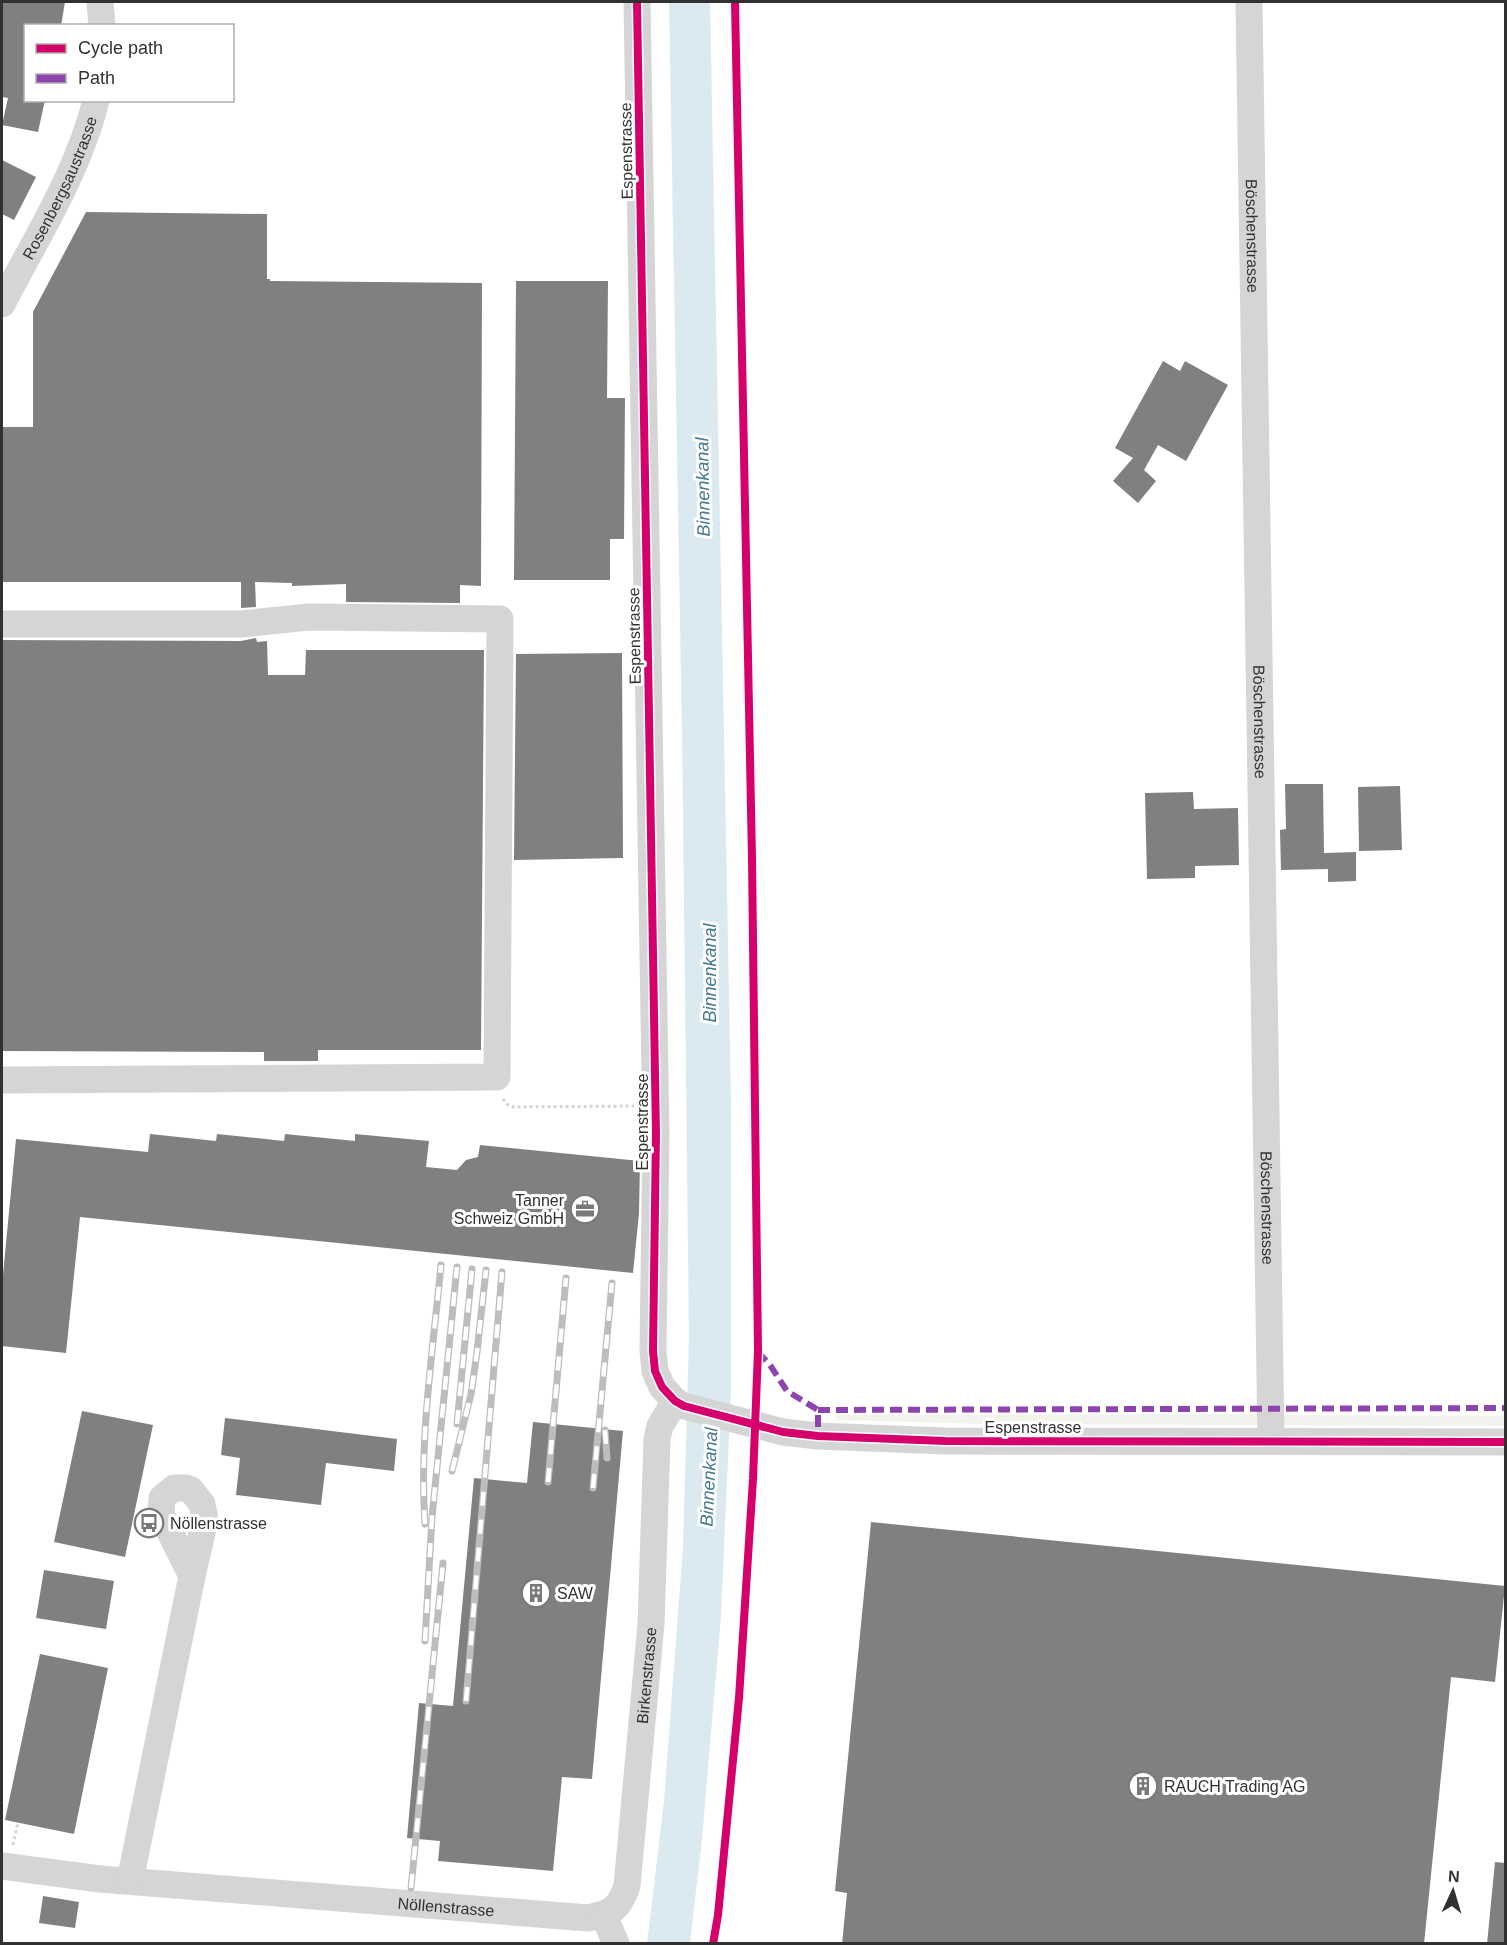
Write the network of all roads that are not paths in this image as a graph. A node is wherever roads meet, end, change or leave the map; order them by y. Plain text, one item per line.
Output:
1 (100, 2) edge
2 (637, 2) edge
3 (1249, 2) edge
4 (102, 24) edge
5 (95, 102) edge
6 (2, 304) edge
7 (2, 624) edge
8 (2, 1080) edge
9 (668, 1394) junction
10 (1271, 1441) junction
11 (1506, 1442) edge
12 (192, 1575) dead end
13 (7, 1858) edge
14 (130, 1881) junction
15 (604, 1915) junction
16 (616, 1944) edge

1 - 4 street
2 - 9 street, Espenstrasse
3 - 10 street, Böschenstrasse
5 - 6 street, Rosenbergsaustrasse
7 - 8 street
9 - 10 street, Espenstrasse
9 - 15 street, Birkenstrasse
10 - 11 street, Espenstrasse
12 - 14 street
13 - 14 street, Nöllenstrasse
14 - 15 street, Nöllenstrasse
15 - 16 street

